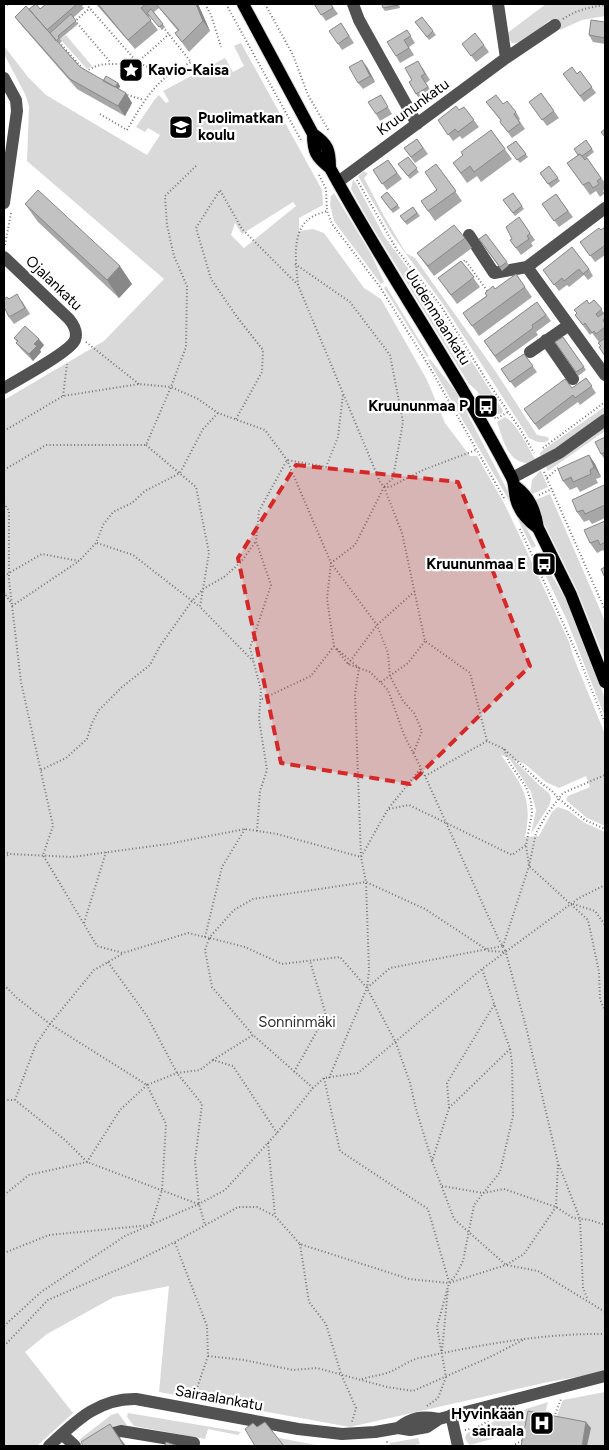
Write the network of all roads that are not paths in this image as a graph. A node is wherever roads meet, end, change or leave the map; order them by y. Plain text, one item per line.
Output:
1 (243, 4) edge
2 (353, 4) edge
3 (498, 4) edge
4 (555, 25) road end
5 (506, 58) junction
6 (4, 78) edge
7 (417, 124) junction
8 (338, 182) junction
9 (8, 205) edge
10 (605, 208) edge
11 (469, 235) dead end
12 (4, 253) edge
13 (527, 267) junction
14 (569, 325) junction
15 (546, 340) junction
16 (530, 352) dead end
17 (605, 375) edge
18 (573, 380) dead end
19 (4, 388) edge
20 (605, 420) edge
21 (513, 482) junction
22 (605, 682) edge
23 (605, 1376) edge
24 (445, 1417) junction
25 (62, 1434) junction
26 (194, 1443) dead end
27 (49, 1446) edge
28 (75, 1446) edge
29 (95, 1446) edge
30 (458, 1446) edge

1 - 8 main road, Uudenmaankatu
2 - 7 street
3 - 5 street
4 - 5 street, Kruununkatu
5 - 7 street, Kruununkatu
6 - 9 street
7 - 8 street, Kruununkatu
8 - 21 main road, Uudenmaankatu
10 - 13 street
11 - 13 street
12 - 19 street, Ojalankatu
13 - 14 street
14 - 15 street
14 - 17 street
15 - 16 street
15 - 18 street
20 - 21 street
21 - 22 main road, Uudenmaankatu
23 - 24 street, Sairaalankatu
24 - 25 street, Sairaalankatu
24 - 30 street
25 - 27 street, Sairaalankatu
25 - 28 street
26 - 29 street

